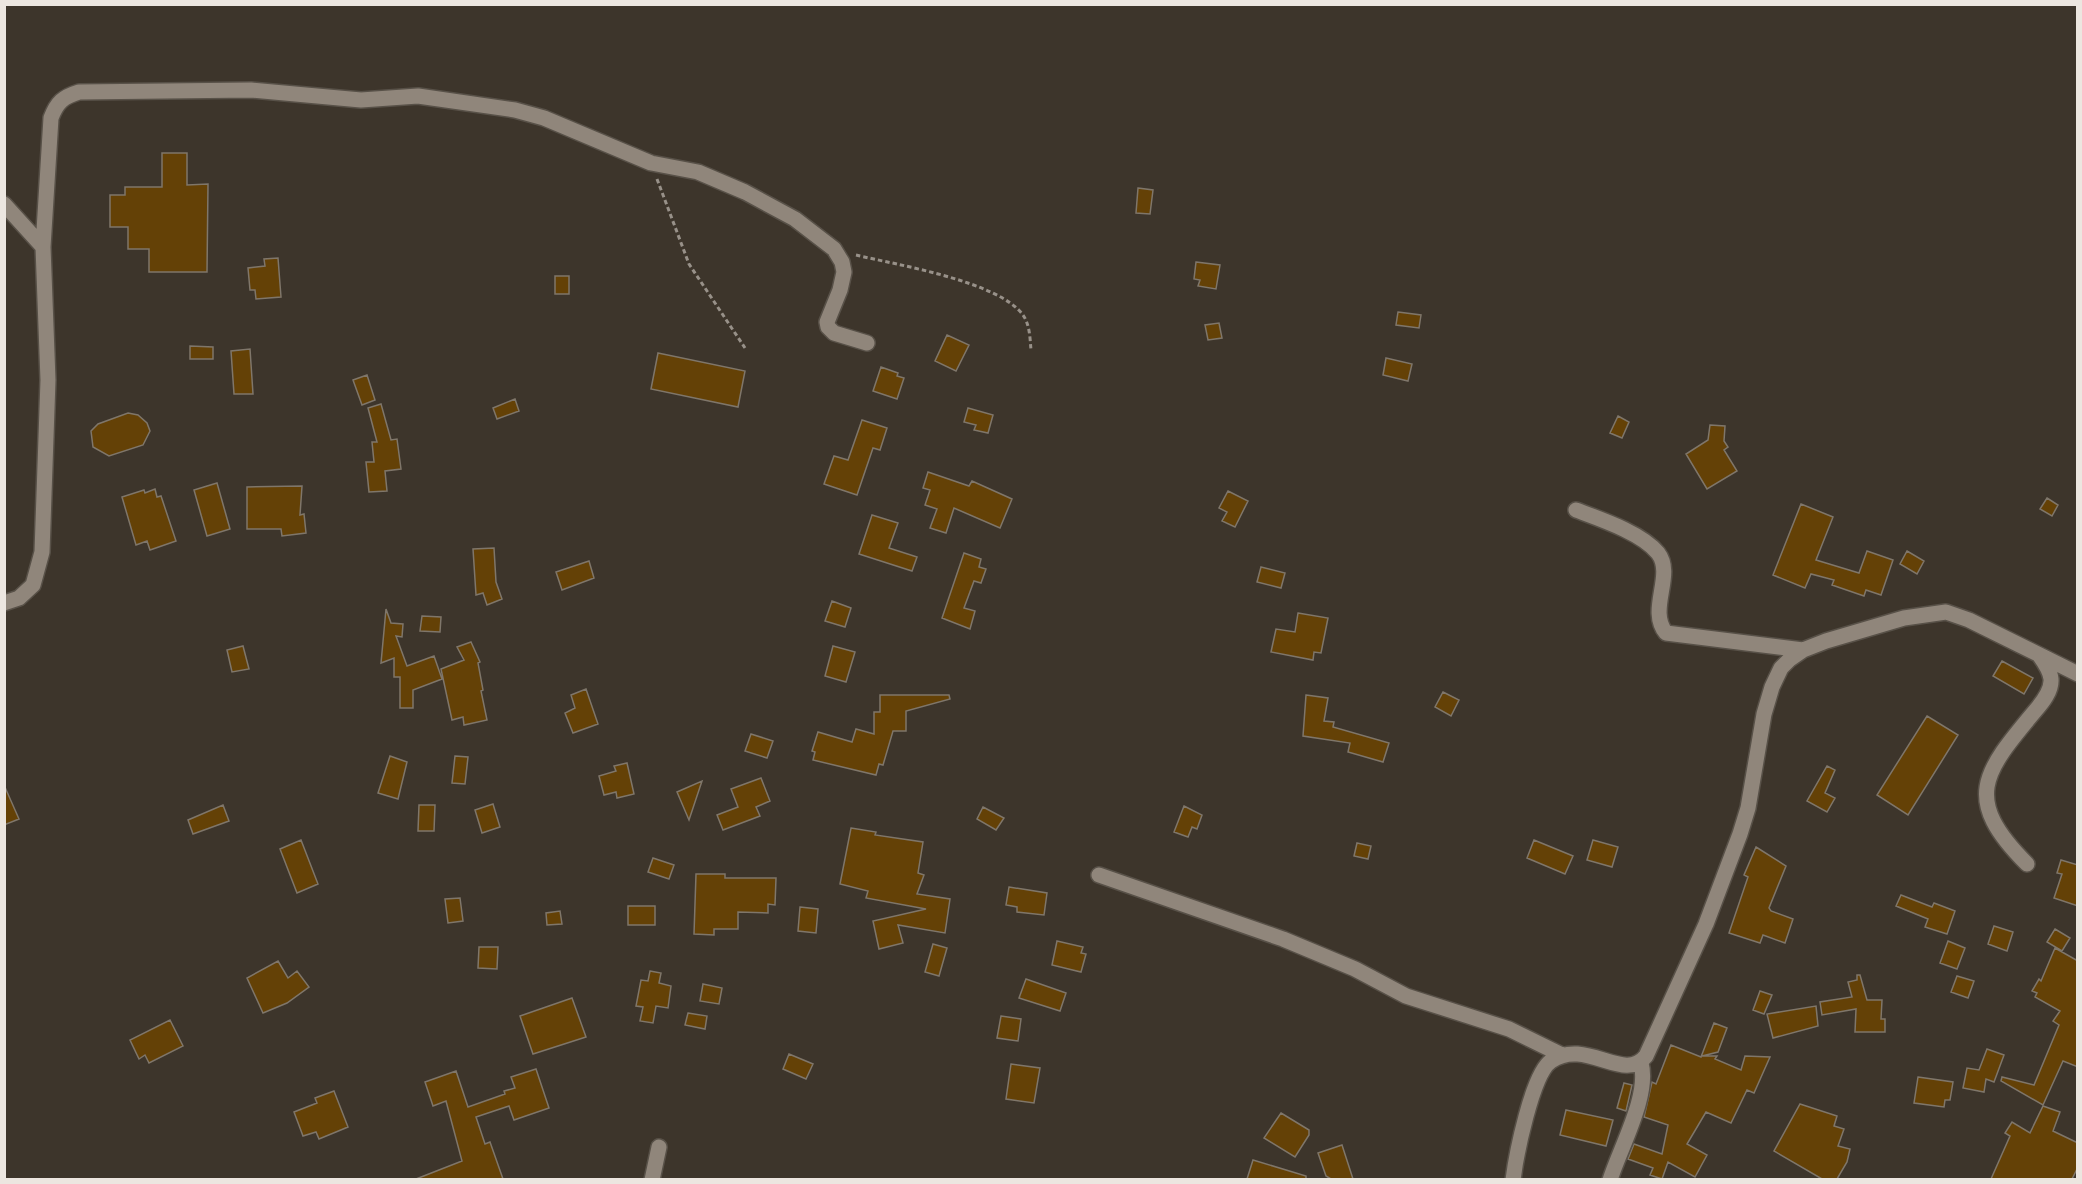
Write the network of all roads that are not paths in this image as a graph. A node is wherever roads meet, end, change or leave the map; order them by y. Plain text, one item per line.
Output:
1 (4, 204) edge
2 (43, 246) junction
3 (867, 344) dead end
4 (1576, 510) dead end
5 (4, 603) edge
6 (1803, 650) junction
7 (2039, 655) junction
8 (2078, 674) edge
9 (2027, 864) dead end
10 (1099, 875) dead end
11 (1562, 1055) junction
12 (1641, 1063) junction
13 (659, 1147) dead end
14 (652, 1179) edge
15 (1513, 1179) edge
16 (1610, 1179) edge

1 - 2 street
2 - 3 street
2 - 5 street
4 - 6 street
6 - 7 street
6 - 12 street
7 - 8 street
7 - 9 street
10 - 11 street
11 - 12 street
11 - 15 street
12 - 16 street
13 - 14 street

